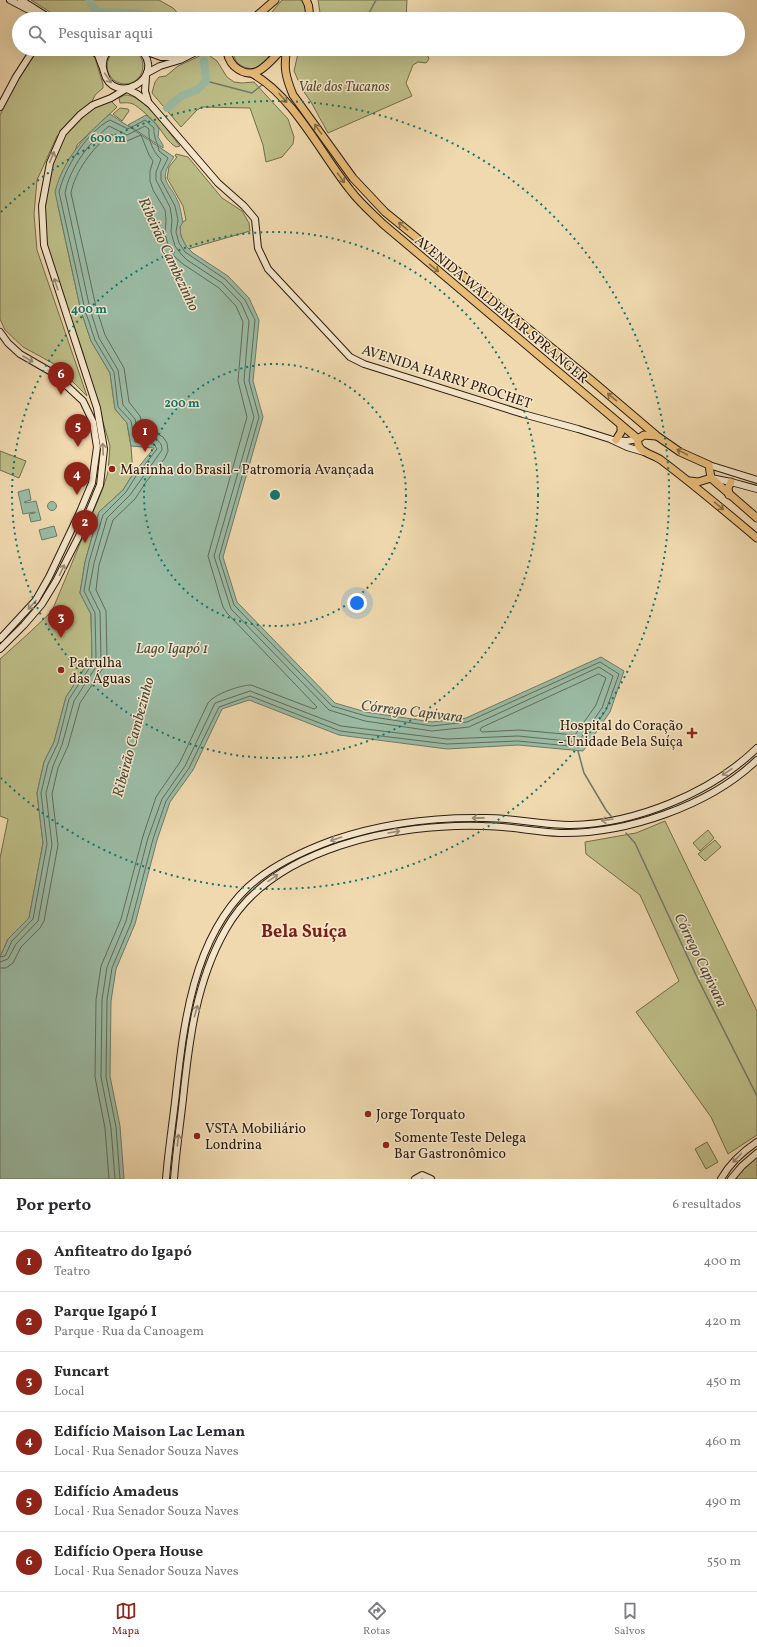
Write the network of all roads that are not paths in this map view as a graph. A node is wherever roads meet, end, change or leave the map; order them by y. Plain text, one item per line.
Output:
1 (10, 0) edge
2 (21, 0) edge
3 (275, 0) edge
4 (307, 1) edge
5 (31, 12) edge
6 (41, 12) edge
7 (262, 12) edge
8 (310, 12) edge
9 (30, 56) edge
10 (98, 56) edge
11 (105, 56) edge
12 (145, 56) edge
13 (158, 56) edge
14 (229, 56) edge
15 (275, 56) edge
16 (285, 56) edge
17 (185, 57) joint
18 (103, 66) junction
19 (147, 74) junction
20 (253, 74) junction
21 (126, 89) junction
22 (150, 104) junction
23 (0, 107) edge
24 (511, 316) junction
25 (505, 327) junction
26 (0, 332) edge
27 (621, 426) junction
28 (656, 436) junction
29 (638, 439) junction
30 (613, 440) junction
31 (645, 452) junction
32 (709, 465) junction
33 (711, 478) junction
34 (757, 480) edge
35 (689, 481) junction
36 (731, 482) junction
37 (757, 490) edge
38 (730, 495) junction
39 (757, 518) edge
40 (757, 538) edge
41 (0, 639) edge
42 (0, 649) edge
43 (757, 748) edge
44 (757, 760) edge
45 (426, 819) junction
46 (426, 827) junction
47 (369, 829) junction
48 (357, 832) junction
49 (371, 837) junction
50 (360, 840) junction
51 (247, 888) junction
52 (252, 894) junction
53 (194, 986) junction
54 (202, 990) junction
55 (175, 1099) junction
56 (183, 1100) junction
57 (757, 1142) edge
58 (757, 1153) edge
59 (728, 1168) junction
60 (733, 1177) edge
61 (166, 1179) edge
62 (174, 1179) edge
63 (415, 1179) edge
64 (431, 1179) edge
65 (721, 1179) edge

1 - 5 street
2 - 6 street
3 - 7 main road
4 - 8 main road
9 - 23 street
10 - 18 street
11 - 18 street
12 - 19 street
13 - 17 street
14 - 20 main road, AVENIDA WALDEMAR SPRANGER
15 - 20 main road
24 -> 16 main road, AVENIDA WALDEMAR SPRANGER
17 - 19 street
18 -> 21 street
19 - 21 street
19 - 22 street
20 -> 25 main road, AVENIDA WALDEMAR SPRANGER
21 - 22 street
42 -> 21 street
22 - 30 street, AVENIDA HARRY PROCHET
24 - 25 main road
28 -> 24 main road, AVENIDA WALDEMAR SPRANGER
25 - 27 main road, AVENIDA WALDEMAR SPRANGER
26 -> 41 street
27 - 29 main road, AVENIDA WALDEMAR SPRANGER
27 - 30 main road
28 - 29 main road
32 -> 28 main road, AVENIDA WALDEMAR SPRANGER
29 - 30 street, AVENIDA HARRY PROCHET
29 - 31 main road, AVENIDA WALDEMAR SPRANGER
30 - 31 street, AVENIDA HARRY PROCHET
31 - 35 main road
32 - 33 main road
32 - 34 street
33 - 35 main road
33 - 36 street
33 - 38 main road
35 -> 40 main road
36 - 37 street
36 - 38 main road
38 - 39 main road
43 -> 45 street
44 - 46 street
45 - 46 street
45 - 47 street
49 -> 46 street
47 - 48 street
47 - 49 street
48 - 50 street
48 -> 51 street
49 - 50 street
52 -> 50 street
51 - 52 street
51 - 53 street
52 - 54 street
53 - 54 street
53 - 55 street
56 -> 54 street
55 - 56 street
55 - 61 street
62 -> 56 street
57 -> 59 street
58 - 60 street
59 - 60 street
59 - 65 street
63 - 64 street

